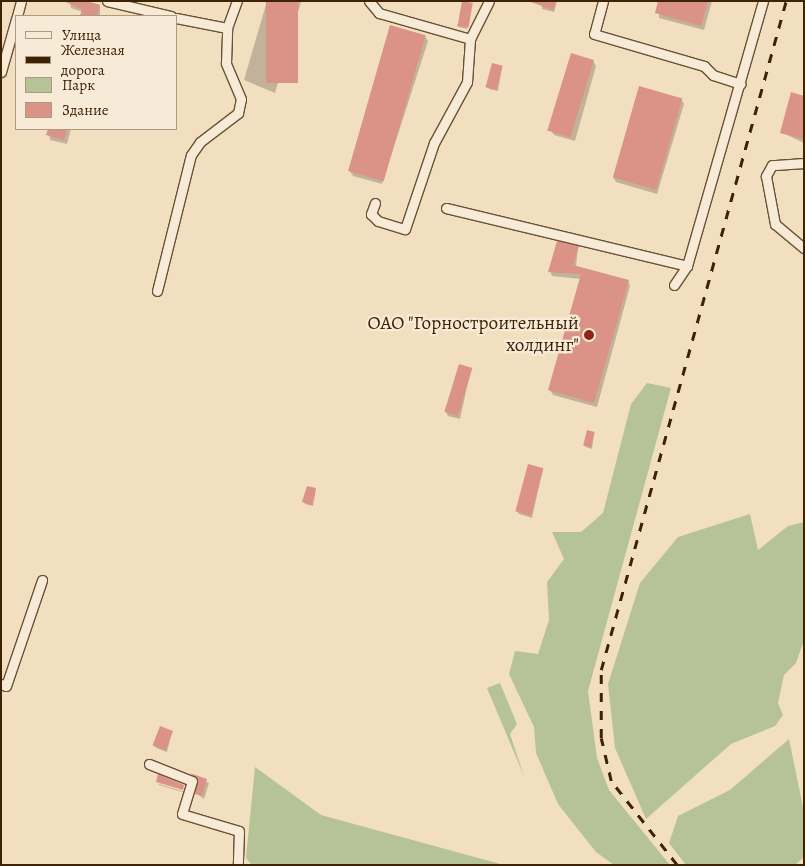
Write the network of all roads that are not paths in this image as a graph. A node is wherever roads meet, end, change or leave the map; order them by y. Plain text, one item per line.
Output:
1 (21, 1) edge
2 (237, 1) edge
3 (369, 1) edge
4 (488, 1) edge
5 (603, 1) edge
6 (762, 1) edge
7 (110, 2) edge
8 (18, 15) edge
9 (166, 15) edge
10 (178, 18) edge
11 (15, 25) edge
12 (227, 28) junction
13 (470, 38) junction
14 (1, 72) edge
15 (740, 84) junction
16 (804, 163) edge
17 (376, 203) dead end
18 (446, 208) dead end
19 (804, 248) edge
20 (687, 266) junction
21 (674, 285) dead end
22 (157, 291) dead end
23 (42, 580) dead end
24 (1, 684) edge
25 (149, 764) dead end
26 (238, 865) edge

1 - 8 street
2 - 12 street
3 - 13 street
4 - 13 street
5 - 15 street
6 - 15 street
7 - 9 street
10 - 12 street
11 - 14 street
12 - 22 street
13 - 17 street
15 - 20 street
16 - 19 street
18 - 20 street
20 - 21 street
23 - 24 street
25 - 26 street

